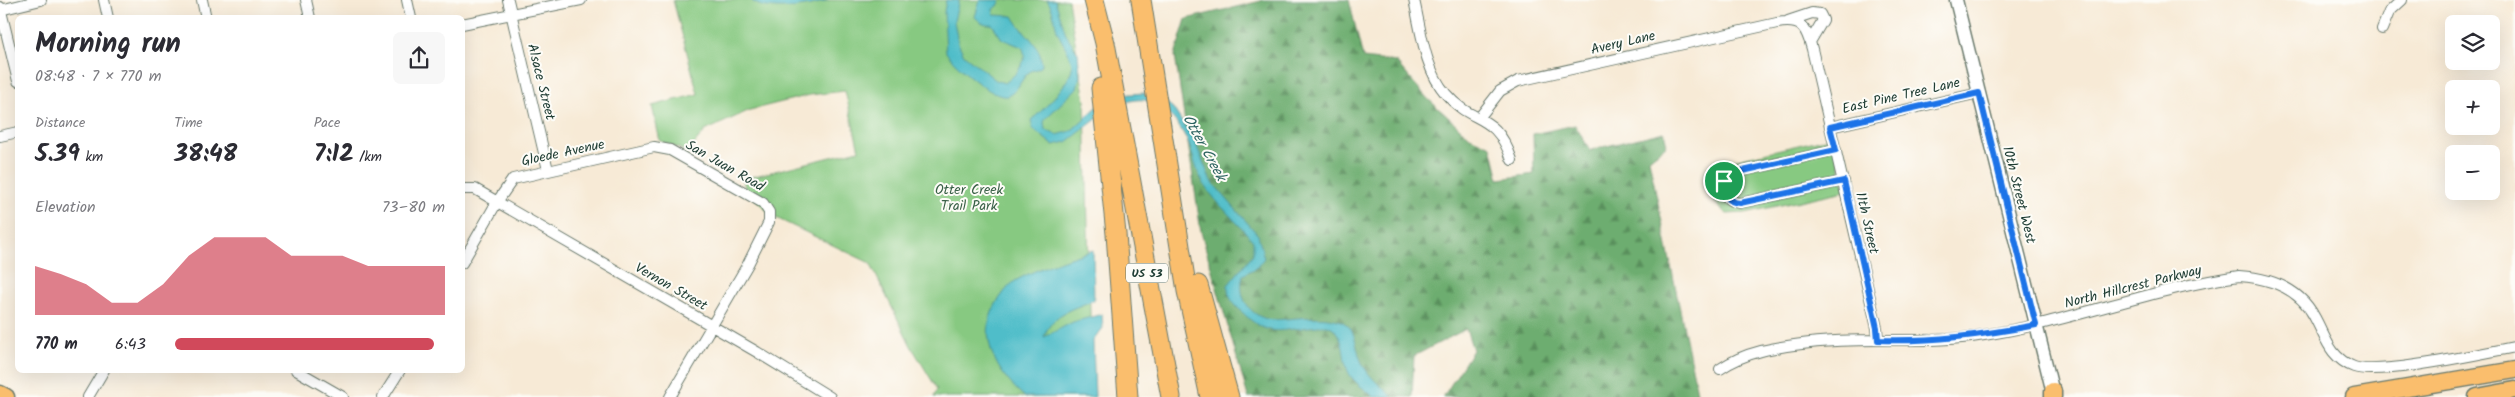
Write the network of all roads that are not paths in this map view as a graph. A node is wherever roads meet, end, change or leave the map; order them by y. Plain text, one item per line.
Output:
1 (41, 0) edge
2 (104, 0) edge
3 (202, 0) edge
4 (306, 0) edge
5 (407, 0) edge
6 (508, 0) edge
7 (581, 0) edge
8 (1093, 0) edge
9 (1141, 0) edge
10 (1414, 0) edge
11 (1956, 0) edge
12 (2402, 0) edge
13 (0, 9) edge
14 (510, 13) junction
15 (107, 15) edge
16 (205, 15) edge
17 (309, 15) edge
18 (410, 15) edge
19 (1787, 21) junction
20 (465, 23) edge
21 (2382, 29) dead end
22 (1810, 42) junction
23 (15, 69) edge
24 (1979, 93) junction
25 (1480, 118) junction
26 (1830, 127) junction
27 (15, 133) edge
28 (0, 136) edge
29 (654, 147) joint
30 (1115, 149) junction
31 (1836, 150) junction
32 (1512, 160) dead end
33 (1169, 168) junction
34 (548, 170) junction
35 (1844, 181) junction
36 (465, 189) edge
37 (497, 202) junction
38 (465, 258) edge
39 (2036, 325) junction
40 (711, 326) junction
41 (1878, 340) junction
42 (2515, 347) edge
43 (1720, 369) dead end
44 (2515, 370) edge
45 (102, 373) edge
46 (301, 373) edge
47 (398, 373) edge
48 (2515, 390) edge
49 (1170, 393) edge
50 (0, 394) edge
51 (2053, 395) edge
52 (6, 397) edge
53 (88, 397) edge
54 (343, 397) edge
55 (384, 397) edge
56 (670, 397) edge
57 (830, 397) edge
58 (1128, 397) edge
59 (1210, 397) edge
60 (1229, 397) edge
61 (2354, 397) edge
62 (2477, 397) edge

1 - 13 street
2 - 15 street
3 - 16 street
4 - 17 street
5 - 18 street
6 - 14 street, Alsace Street
7 - 14 street
8 - 30 highway
9 - 33 highway, US 53
10 - 25 street
11 - 24 street, 10th Street West
12 - 21 street
13 - 23 street
14 - 20 street
14 - 34 street, Alsace Street
19 - 22 street, 11th Street
19 - 22 street, Avery Lane
19 - 25 street, Avery Lane
22 - 26 street, 11th Street
24 - 26 street, East Pine Tree Lane
24 - 39 street, 10th Street West
25 - 32 street
26 - 31 street, 11th Street
27 - 28 street
29 - 34 street, Gloede Avenue
29 - 40 street, San Juan Road
30 - 49 highway, US 53
30 - 58 highway
31 - 35 street, 11th Street
31 - 35 street
33 - 59 highway, US 53
33 - 60 highway
34 - 37 street, Gloede Avenue
35 - 41 street, 11th Street
36 - 37 street
37 - 38 street, Gloede Avenue
37 - 40 street, Vernon Street
39 - 41 street, North Hillcrest Parkway
39 - 42 street, North Hillcrest Parkway
39 - 51 street, 10th Street West
40 - 56 street
40 - 57 street, Vernon Street
41 - 43 street, North Hillcrest Parkway
44 - 61 main road
45 - 53 street
46 - 54 street
47 - 55 street
48 - 62 main road
50 - 52 main road

